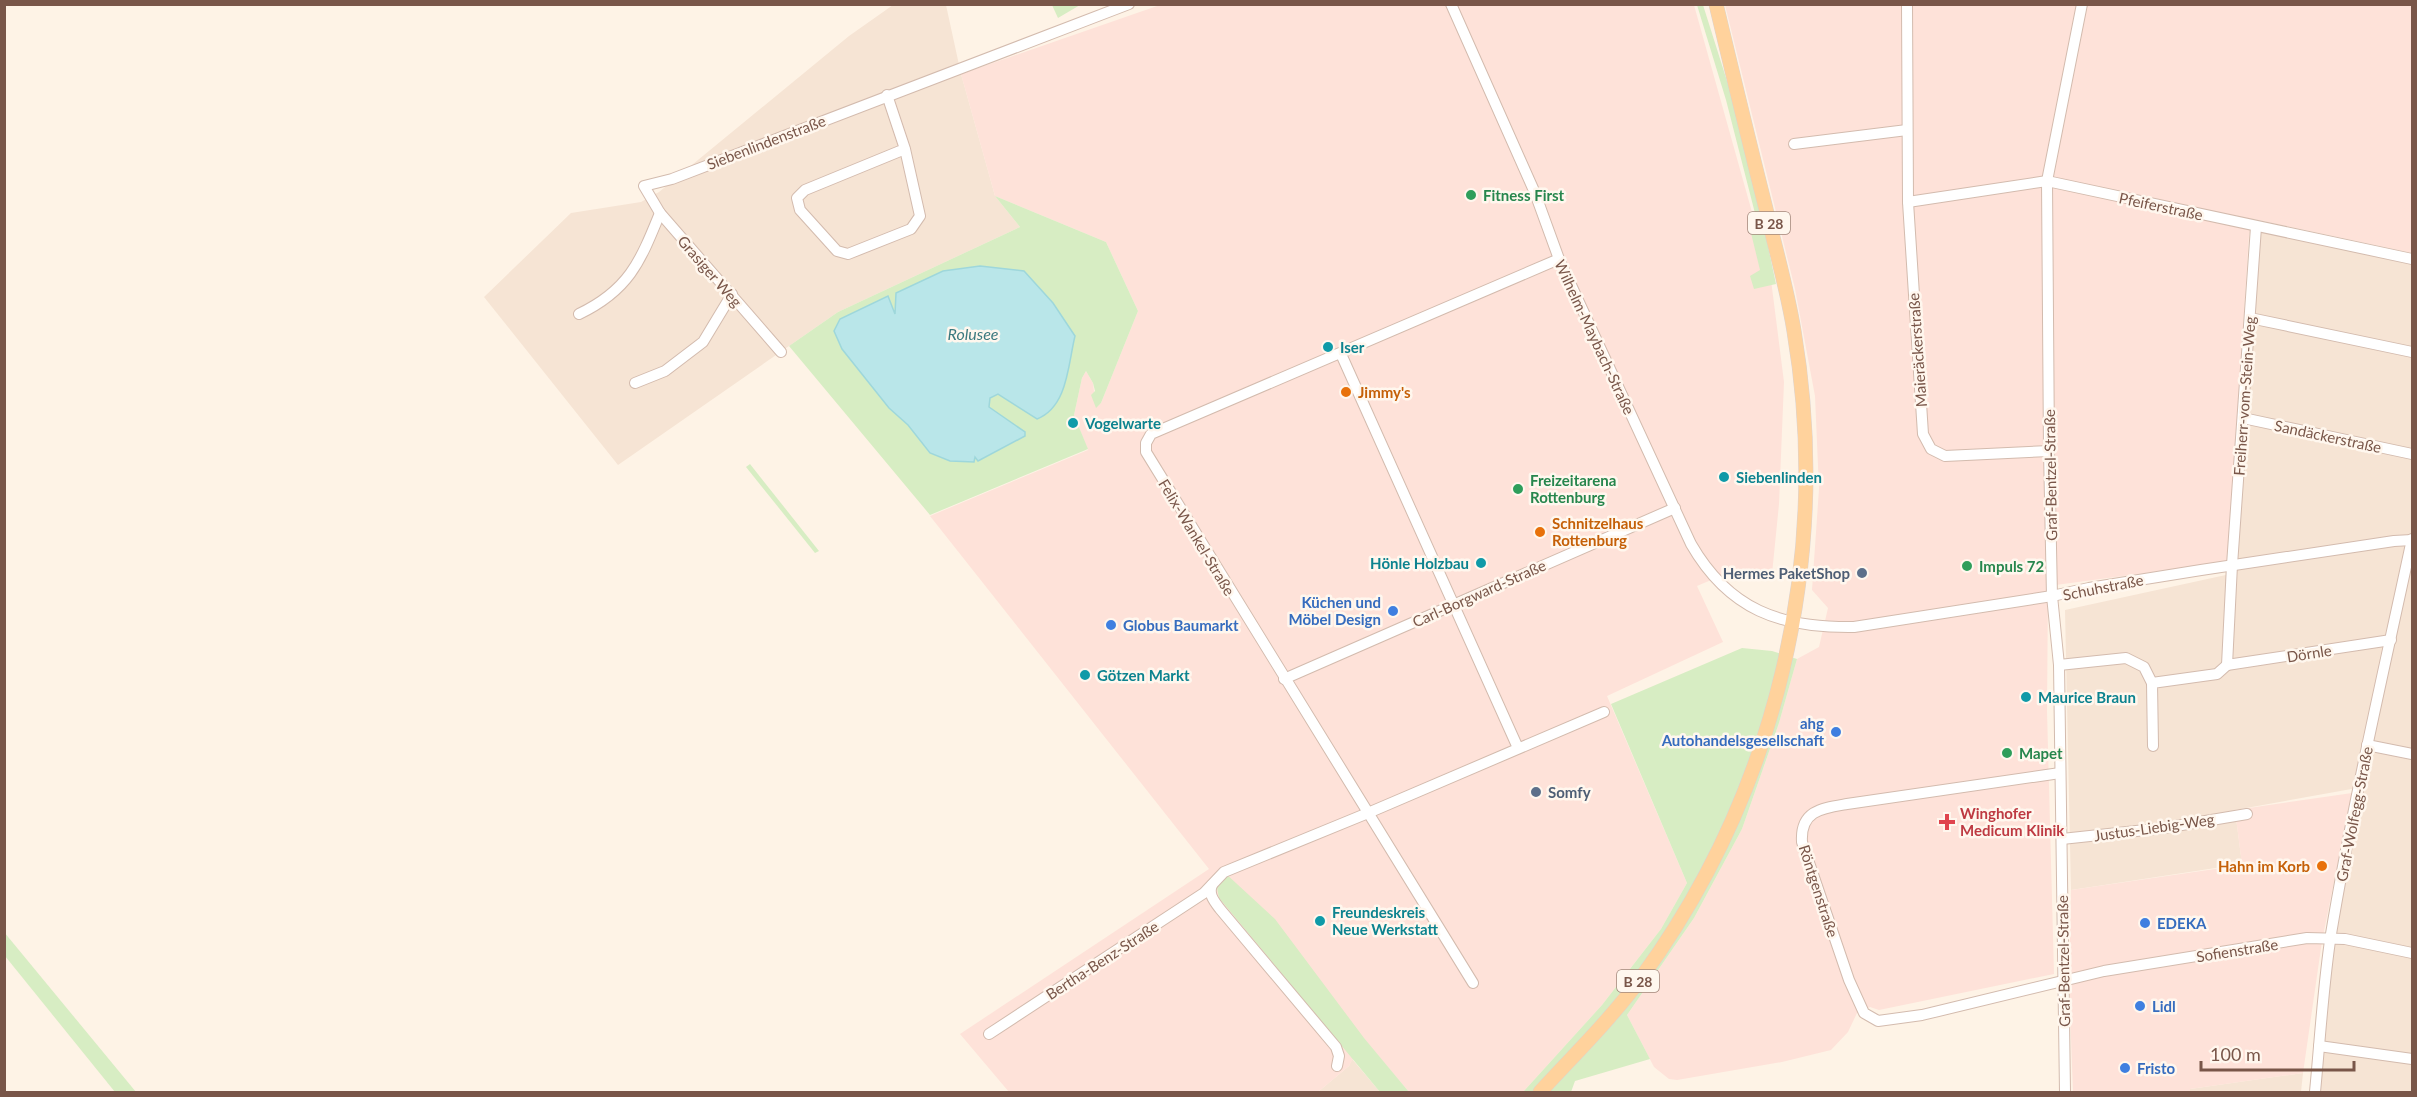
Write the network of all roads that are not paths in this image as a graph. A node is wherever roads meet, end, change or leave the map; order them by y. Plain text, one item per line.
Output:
1 (1129, 4) edge
2 (1451, 4) edge
3 (1716, 4) edge
4 (1907, 4) edge
5 (2082, 4) edge
6 (887, 95) junction
7 (1907, 130) junction
8 (1794, 144) dead end
9 (905, 149) junction
10 (2047, 181) junction
11 (644, 186) joint
12 (1908, 202) junction
13 (660, 213) junction
14 (2256, 227) junction
15 (1559, 259) junction
16 (2412, 259) edge
17 (732, 294) junction
18 (579, 314) dead end
19 (2250, 318) junction
20 (781, 352) dead end
21 (2412, 352) edge
22 (1341, 354) junction
23 (635, 383) dead end
24 (2243, 418) junction
25 (2049, 451) junction
26 (2412, 454) edge
27 (1675, 508) junction
28 (2412, 540) edge
29 (2232, 565) junction
30 (2052, 596) junction
31 (1453, 605) junction
32 (1794, 623) junction
33 (2391, 640) junction
34 (2059, 665) junction
35 (2227, 665) junction
36 (1284, 679) junction
37 (2152, 683) junction
38 (1604, 712) dead end
39 (2367, 745) junction
40 (2153, 746) dead end
41 (1518, 748) junction
42 (2412, 754) edge
43 (2060, 773) junction
44 (1368, 813) junction
45 (2247, 814) dead end
46 (2062, 839) junction
47 (1212, 883) junction
48 (2331, 937) junction
49 (2412, 953) edge
50 (2063, 981) junction
51 (1473, 983) dead end
52 (989, 1034) dead end
53 (2319, 1046) junction
54 (2412, 1059) edge
55 (1337, 1066) dead end
56 (1540, 1092) edge
57 (2065, 1092) edge
58 (2315, 1092) edge

1 - 6 street, Siebenlindenstraße
2 - 15 street, Wilhelm-Maybach-Straße
3 - 32 main road, B 28
4 - 7 street, Maieräckerstraße
5 - 10 street, Graf-Bentzel-Straße
6 - 9 street
6 - 11 street, Siebenlindenstraße
7 - 8 street
7 - 12 street, Maieräckerstraße
9 - 9 street
10 - 12 street, Pfeiferstraße
10 - 14 street, Pfeiferstraße
10 - 25 street, Graf-Bentzel-Straße
11 - 13 street, Grasiger Weg
12 - 25 street, Maieräckerstraße
13 - 17 street, Grasiger Weg
13 - 18 street
14 - 16 street, Pfeiferstraße
14 - 19 street, Freiherr-vom-Stein-Weg
15 - 22 street, Felix-Wankel-Straße
15 - 27 street, Wilhelm-Maybach-Straße
17 - 20 street, Grasiger Weg
17 - 23 street
19 - 21 street
19 - 24 street, Freiherr-vom-Stein-Weg
22 - 31 street
22 - 36 street, Felix-Wankel-Straße
24 - 26 street, Sandäckerstraße
24 - 29 street, Freiherr-vom-Stein-Weg
25 - 30 street, Graf-Bentzel-Straße
27 - 31 street, Carl-Borgward-Straße
27 - 32 street, Wilhelm-Maybach-Straße
28 - 29 street, Schuhstraße
28 - 33 street, Graf-Wolfegg-Straße
29 - 30 street, Schuhstraße
29 - 35 street
30 - 32 street, Schuhstraße
30 - 34 street, Graf-Bentzel-Straße
31 - 36 street, Carl-Borgward-Straße
31 - 41 street
32 - 56 main road, B 28
33 - 35 street, Dörnle
33 - 39 street, Graf-Wolfegg-Straße
34 - 37 street
34 - 43 street, Graf-Bentzel-Straße
35 - 37 street, Dörnle
36 - 44 street, Felix-Wankel-Straße
37 - 40 street
38 - 41 street
39 - 42 street
39 - 48 street, Graf-Wolfegg-Straße
41 - 44 street
43 - 46 street, Graf-Bentzel-Straße
43 - 50 street, Röntgenstraße
44 - 47 street, Bertha-Benz-Straße
44 - 51 street, Felix-Wankel-Straße
45 - 46 street, Justus-Liebig-Weg
46 - 50 street, Graf-Bentzel-Straße
47 - 52 street, Bertha-Benz-Straße
47 - 55 street
48 - 49 street, Sofienstraße
48 - 50 street, Sofienstraße
48 - 53 street, Graf-Wolfegg-Straße
50 - 57 street, Graf-Bentzel-Straße
53 - 54 street
53 - 58 street, Graf-Wolfegg-Straße

